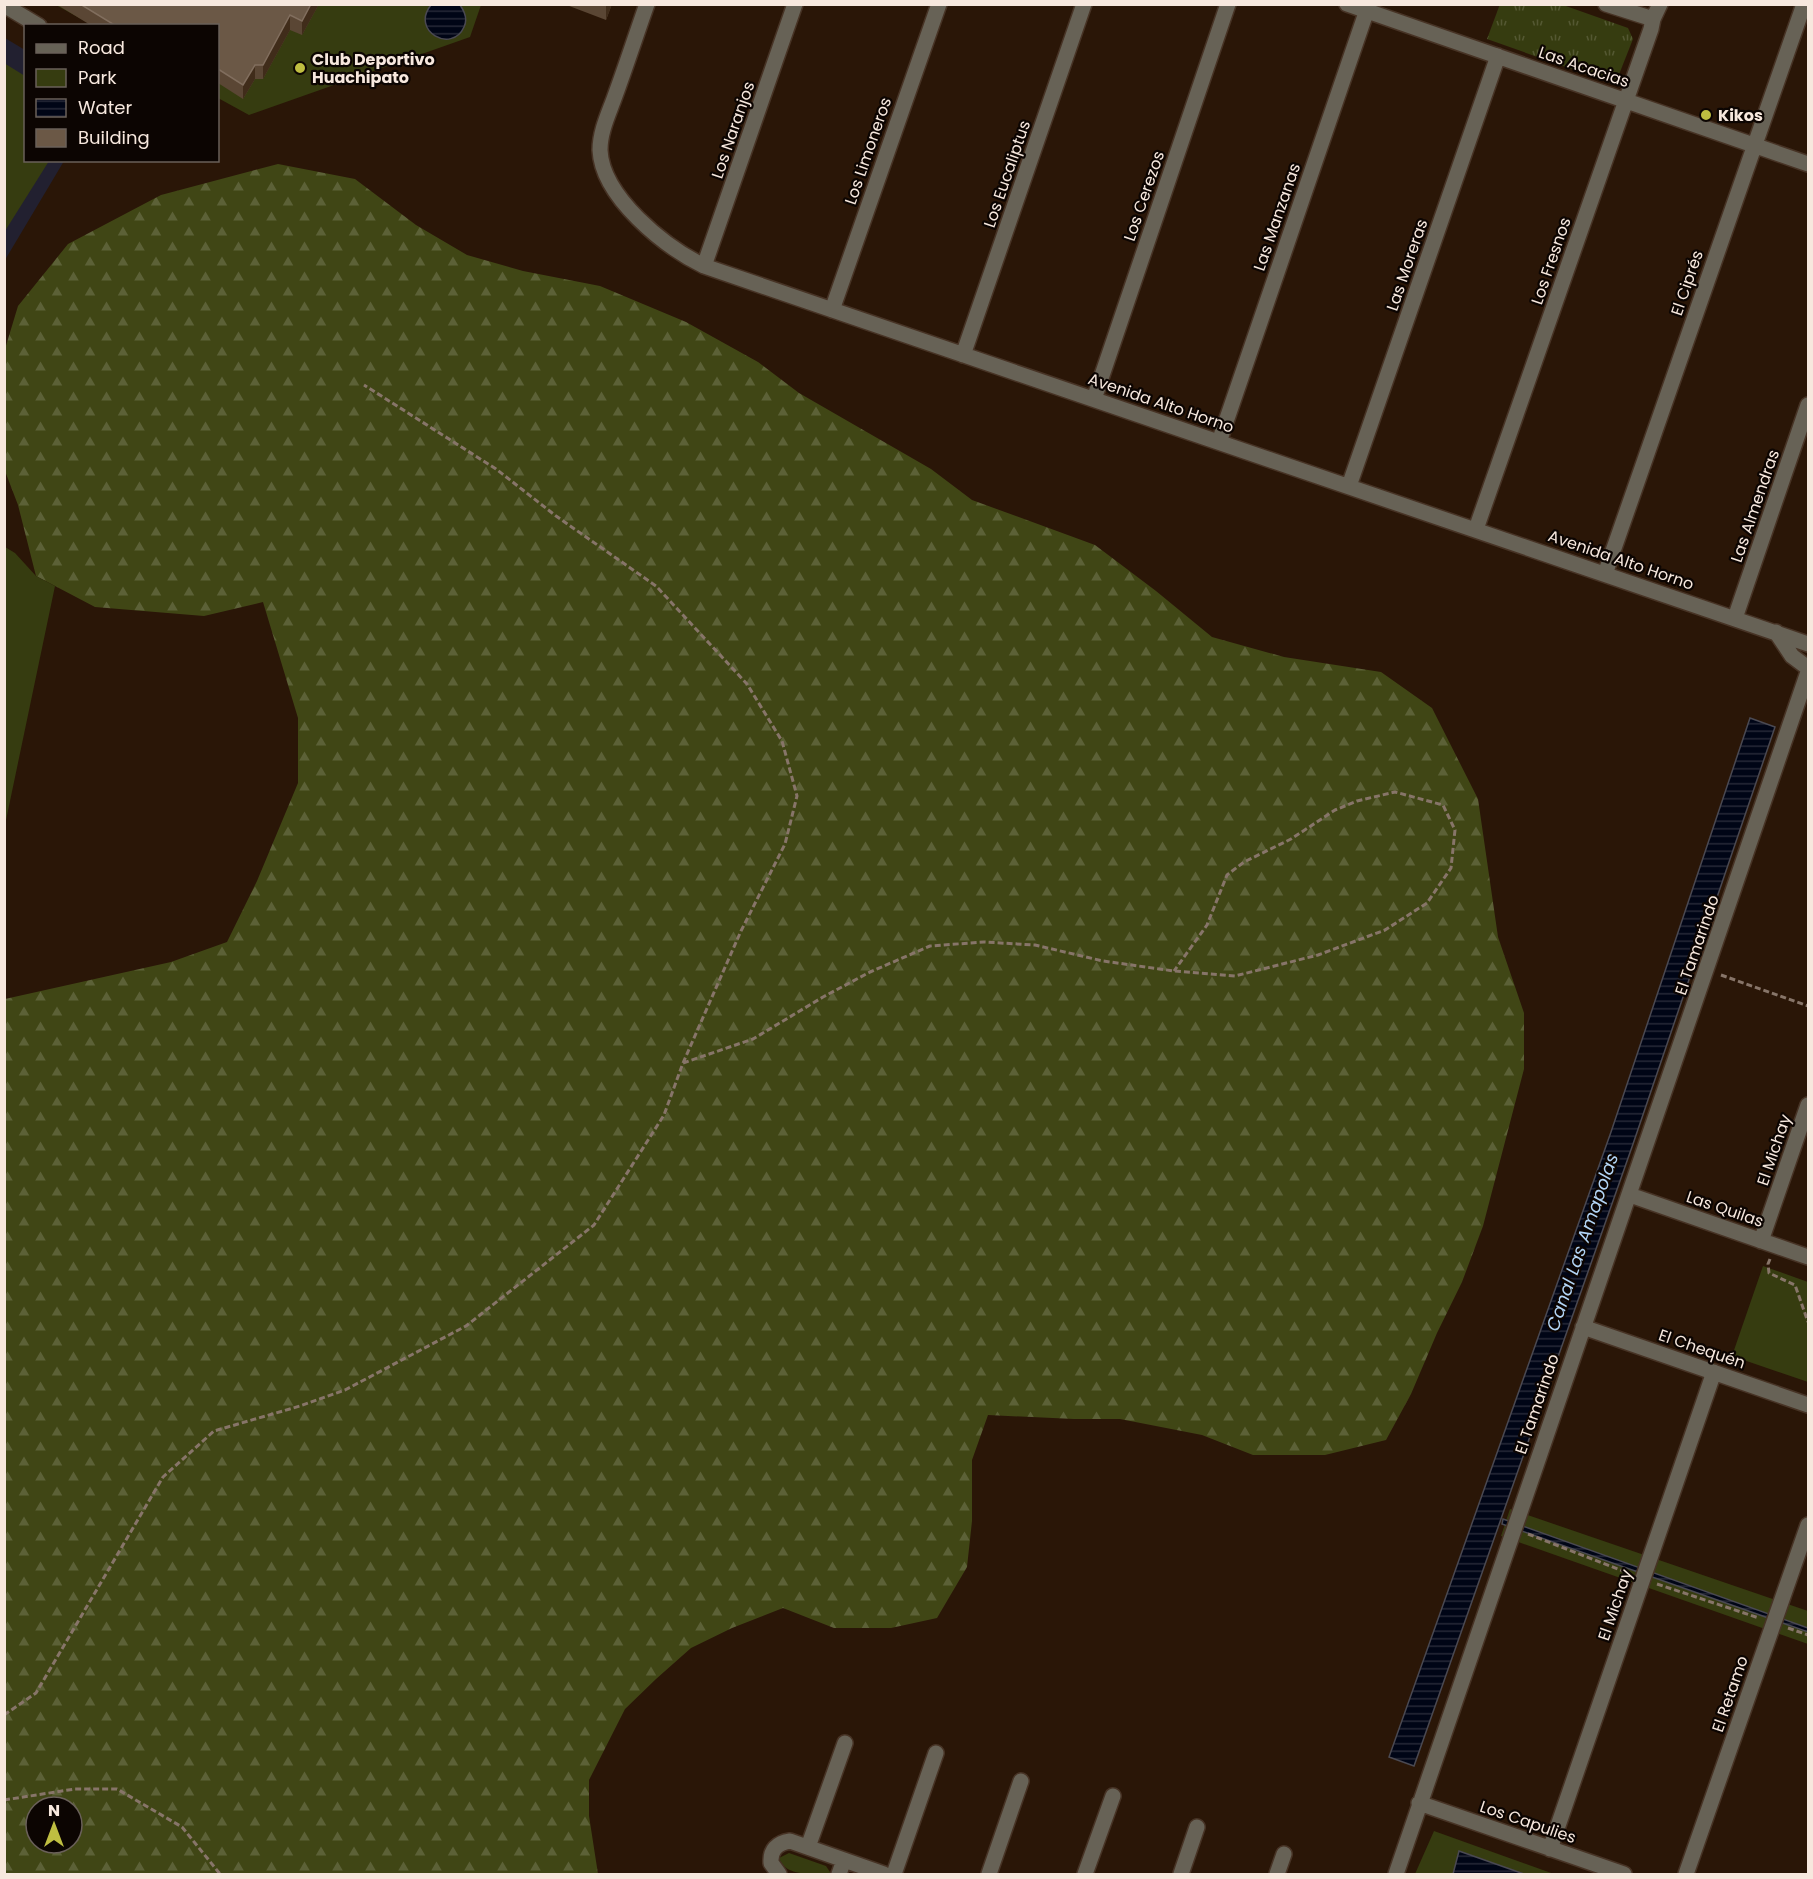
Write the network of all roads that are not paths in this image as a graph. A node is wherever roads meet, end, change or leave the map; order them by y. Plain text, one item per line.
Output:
1 (647, 4) edge
2 (795, 4) edge
3 (939, 4) edge
4 (1084, 4) edge
5 (1228, 4) edge
6 (1347, 4) edge
7 (1606, 4) edge
8 (1660, 4) edge
9 (1804, 4) edge
10 (4, 5) edge
11 (1368, 8) edge
12 (1653, 19) junction
13 (36, 24) edge
14 (1498, 56) junction
15 (1626, 101) junction
16 (1755, 145) junction
17 (1809, 164) edge
18 (704, 266) junction
19 (832, 310) junction
20 (963, 355) junction
21 (1094, 399) junction
22 (1809, 405) edge
23 (1219, 442) junction
24 (1349, 486) junction
25 (1476, 530) junction
26 (1605, 574) junction
27 (1735, 618) junction
28 (1776, 632) junction
29 (1809, 644) edge
30 (1809, 670) edge
31 (1809, 1105) edge
32 (1630, 1195) junction
33 (1768, 1243) junction
34 (1809, 1257) edge
35 (1583, 1327) junction
36 (1714, 1372) junction
37 (1809, 1405) edge
38 (1809, 1525) edge
39 (845, 1743) dead end
40 (936, 1753) dead end
41 (1021, 1781) dead end
42 (1113, 1796) dead end
43 (1419, 1803) junction
44 (1197, 1827) dead end
45 (808, 1847) junction
46 (1550, 1849) junction
47 (1284, 1854) dead end
48 (842, 1867) edge
49 (779, 1875) edge
50 (884, 1875) edge
51 (894, 1875) edge
52 (989, 1875) edge
53 (1085, 1875) edge
54 (1181, 1875) edge
55 (1276, 1875) edge
56 (1396, 1875) edge
57 (1624, 1875) edge
58 (1686, 1875) edge

1 - 18 street, Avenida Alto Horno
2 - 18 street, Los Naranjos
3 - 19 street, Los Limoneros
4 - 20 street, Los Eucaliptus
5 - 21 street, Los Cerezos
6 - 11 street, Las Acacias
7 - 12 street
8 - 12 street, Los Fresnos
9 - 16 street, El Ciprés
10 - 13 street
11 - 14 street, Las Acacias
11 - 23 street, Las Manzanas
12 - 15 street, Los Fresnos
14 - 15 street, Las Acacias
14 - 24 street, Las Moreras
15 - 16 street, Las Acacias
15 - 25 street, Los Fresnos
16 - 17 street, Las Acacias
16 - 26 street, El Ciprés
18 - 19 street, Avenida Alto Horno
19 - 20 street, Avenida Alto Horno
20 - 21 street, Avenida Alto Horno
21 - 23 street, Avenida Alto Horno
22 - 27 street, Las Almendras
23 - 24 street, Avenida Alto Horno
24 - 25 street, Avenida Alto Horno
25 - 26 street, Avenida Alto Horno
26 - 27 street, Avenida Alto Horno
27 - 28 street, Avenida Alto Horno
28 - 29 street, Avenida Alto Horno
28 - 30 street
30 - 32 street, El Tamarindo
31 - 33 street, El Michay
32 - 33 street, Las Quilas
32 - 35 street, El Tamarindo
33 - 34 street, Las Quilas
35 - 36 street, El Chequén
35 - 43 street, El Tamarindo
36 - 37 street, El Chequén
36 - 46 street, El Michay
38 - 58 street, El Retamo
39 - 45 street
40 - 51 street
41 - 52 street
42 - 53 street
43 - 46 street, Los Capulies
43 - 56 street, El Tamarindo
44 - 54 street
45 - 48 street
45 - 49 street
46 - 57 street, Los Capulies
47 - 55 street
48 - 50 street

